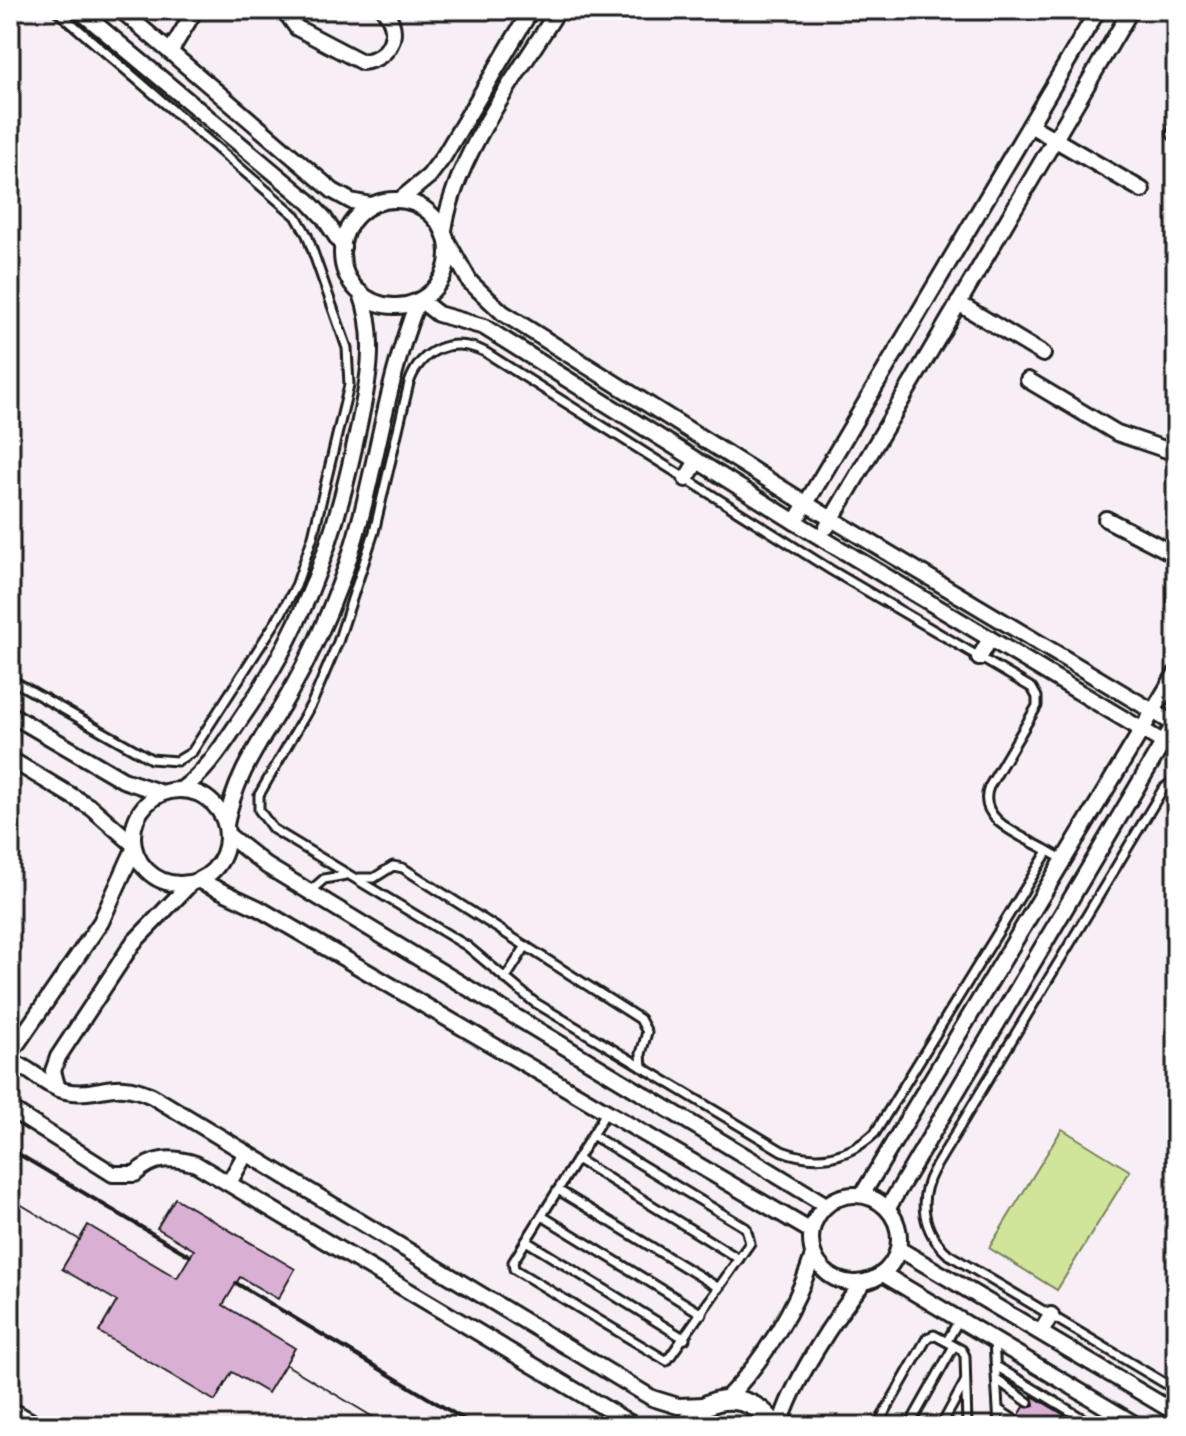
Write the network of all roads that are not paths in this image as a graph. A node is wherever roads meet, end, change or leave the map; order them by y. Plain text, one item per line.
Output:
1 (56, 10) edge
2 (79, 10) edge
3 (121, 10) edge
4 (195, 10) edge
5 (284, 10) edge
6 (384, 10) edge
7 (531, 10) edge
8 (558, 10) edge
9 (1098, 10) edge
10 (1131, 10) edge
11 (170, 52) junction
12 (1030, 125) junction
13 (1055, 139) junction
14 (1142, 190) dead end
15 (400, 200) junction
16 (371, 205) junction
17 (446, 237) junction
18 (343, 247) junction
19 (361, 293) junction
20 (419, 301) junction
21 (958, 303) junction
22 (1043, 354) dead end
23 (1028, 380) dead end
24 (1176, 453) edge
25 (697, 461) junction
26 (686, 479) junction
27 (805, 503) junction
28 (831, 519) junction
29 (1106, 519) dead end
30 (795, 522) junction
31 (820, 537) junction
32 (1176, 555) edge
33 (990, 639) junction
34 (979, 658) junction
35 (1176, 673) edge
36 (10, 679) edge
37 (1153, 711) junction
38 (10, 714) edge
39 (1176, 723) edge
40 (1142, 730) junction
41 (1170, 746) edge
42 (10, 759) edge
43 (1176, 779) edge
44 (182, 789) junction
45 (162, 793) junction
46 (10, 807) edge
47 (10, 829) edge
48 (227, 830) junction
49 (134, 847) junction
50 (1048, 851) junction
51 (1064, 860) junction
52 (350, 876) junction
53 (195, 882) junction
54 (309, 892) junction
55 (526, 946) junction
56 (505, 979) junction
57 (10, 1054) edge
58 (10, 1061) edge
59 (642, 1067) junction
60 (58, 1089) junction
61 (10, 1109) edge
62 (607, 1111) junction
63 (592, 1135) junction
64 (246, 1153) junction
65 (577, 1159) junction
66 (229, 1183) junction
67 (558, 1190) junction
68 (862, 1195) junction
69 (826, 1205) junction
70 (888, 1208) junction
71 (542, 1216) junction
72 (811, 1231) junction
73 (526, 1241) junction
74 (899, 1249) junction
75 (813, 1255) junction
76 (739, 1259) junction
77 (883, 1274) junction
78 (863, 1283) junction
79 (719, 1288) junction
80 (702, 1314) junction
81 (1051, 1315) junction
82 (959, 1320) junction
83 (1041, 1332) junction
84 (685, 1339) junction
85 (994, 1341) junction
86 (950, 1343) junction
87 (996, 1366) junction
88 (967, 1379) junction
89 (997, 1380) junction
90 (1176, 1390) edge
91 (726, 1399) junction
92 (1028, 1402) dead end
93 (705, 1405) junction
94 (999, 1410) junction
95 (1176, 1413) edge
96 (10, 1415) edge
97 (1016, 1421) dead end
98 (29, 1426) edge
99 (269, 1426) edge
100 (286, 1426) edge
101 (635, 1426) edge
102 (685, 1426) edge
103 (778, 1426) edge
104 (877, 1426) edge
105 (909, 1426) edge
106 (941, 1426) edge
107 (967, 1426) edge
108 (999, 1426) edge
109 (1095, 1426) edge
110 (1138, 1426) edge

1 - 36 lane
2 - 18 street
3 - 11 street
4 - 11 street
5 - 6 street
7 - 15 street
8 - 17 street
9 - 12 street
10 - 13 street
11 - 16 street
12 - 13 street
12 - 27 street
13 - 14 street
13 - 21 street
15 - 16 street
15 - 17 street
16 - 18 street
17 - 20 street
17 - 27 street
18 - 19 street
19 - 20 street
19 - 44 street
20 - 25 street
20 - 48 street
21 - 22 street
21 - 28 street
23 - 24 street
25 - 26 street
25 - 30 street
26 - 34 lane
26 - 52 lane
27 - 28 street
27 - 30 street
28 - 31 street
28 - 37 street
29 - 32 street
30 - 31 street
31 - 33 street
33 - 34 street
33 - 40 street
34 - 50 lane
35 - 37 street
37 - 39 street
37 - 40 street
38 - 45 street
39 - 41 street
40 - 41 street
40 - 51 street
41 - 70 street
42 - 49 street
43 - 81 lane
44 - 45 street
44 - 48 street
45 - 49 street
46 - 47 lane
48 - 53 street
48 - 54 street
49 - 53 street
49 - 57 street
50 - 51 lane
50 - 59 lane
51 - 68 street
52 - 54 lane
52 - 55 lane
52 - 56 lane
53 - 60 street
53 - 62 street
54 - 69 street
55 - 56 lane
55 - 59 lane
56 - 59 lane
58 - 60 street
60 - 64 street
61 - 66 street
62 - 63 lane
62 - 72 street
63 - 65 lane
63 - 76 lane
64 - 66 street
64 - 93 street
65 - 67 lane
65 - 76 lane
66 - 101 street
67 - 71 lane
67 - 79 lane
68 - 69 street
68 - 70 street
69 - 72 street
70 - 74 street
71 - 73 lane
71 - 80 lane
72 - 75 street
73 - 84 lane
73 - 84 lane
74 - 77 street
74 - 83 street
75 - 78 street
75 - 91 street
76 - 79 lane
77 - 78 street
77 - 82 street
78 - 103 street
79 - 80 lane
80 - 84 lane
81 - 83 street
81 - 90 lane
82 - 85 street
82 - 86 lane
83 - 95 street
85 - 87 lane
85 - 110 street
86 - 88 lane
86 - 104 lane
86 - 105 lane
87 - 89 lane
87 - 109 lane
88 - 106 lane
88 - 107 lane
89 - 92 lane
89 - 94 lane
91 - 93 street
91 - 103 street
93 - 102 street
94 - 97 lane
94 - 108 lane
96 - 98 main road
99 - 100 lane

